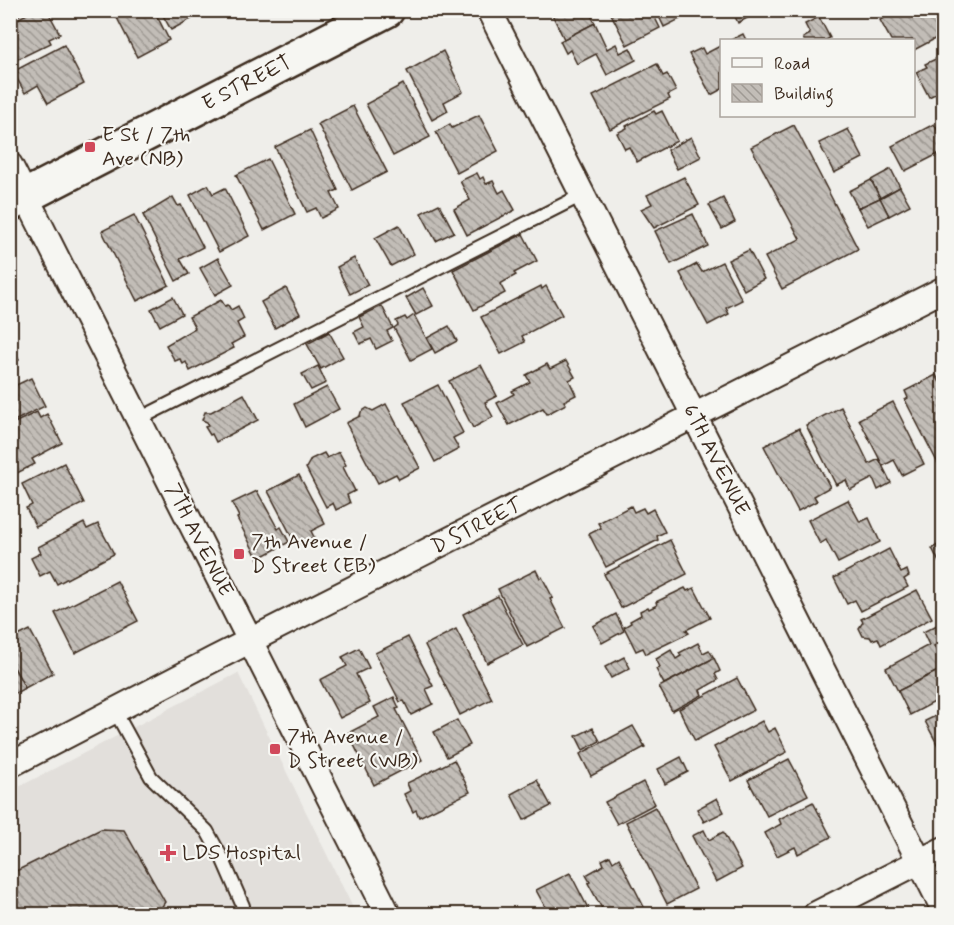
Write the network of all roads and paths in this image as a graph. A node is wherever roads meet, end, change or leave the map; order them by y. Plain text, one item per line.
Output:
1 (387, 10) edge
2 (489, 10) edge
3 (10, 165) edge
4 (582, 195) junction
5 (18, 200) edge
6 (944, 289) edge
7 (693, 416) junction
8 (139, 419) junction
9 (250, 642) junction
10 (115, 711) junction
11 (10, 765) edge
12 (944, 849) edge
13 (919, 862) junction
14 (944, 910) edge
15 (240, 915) edge
16 (388, 915) edge
17 (816, 915) edge

1 - 5 street, E STREET
2 - 4 street, 6TH AVENUE
3 - 5 street, 7TH AVENUE
4 - 7 street, 6TH AVENUE
4 - 8 lane
5 - 8 street, 7TH AVENUE
6 - 7 street, D STREET
7 - 9 street, D STREET
7 - 13 street, 6TH AVENUE
8 - 9 street, 7TH AVENUE
9 - 10 street, D STREET
9 - 16 street, 7TH AVENUE
10 - 11 street, D STREET
10 - 15 lane
12 - 13 street
13 - 14 street, 6TH AVENUE
13 - 17 street

